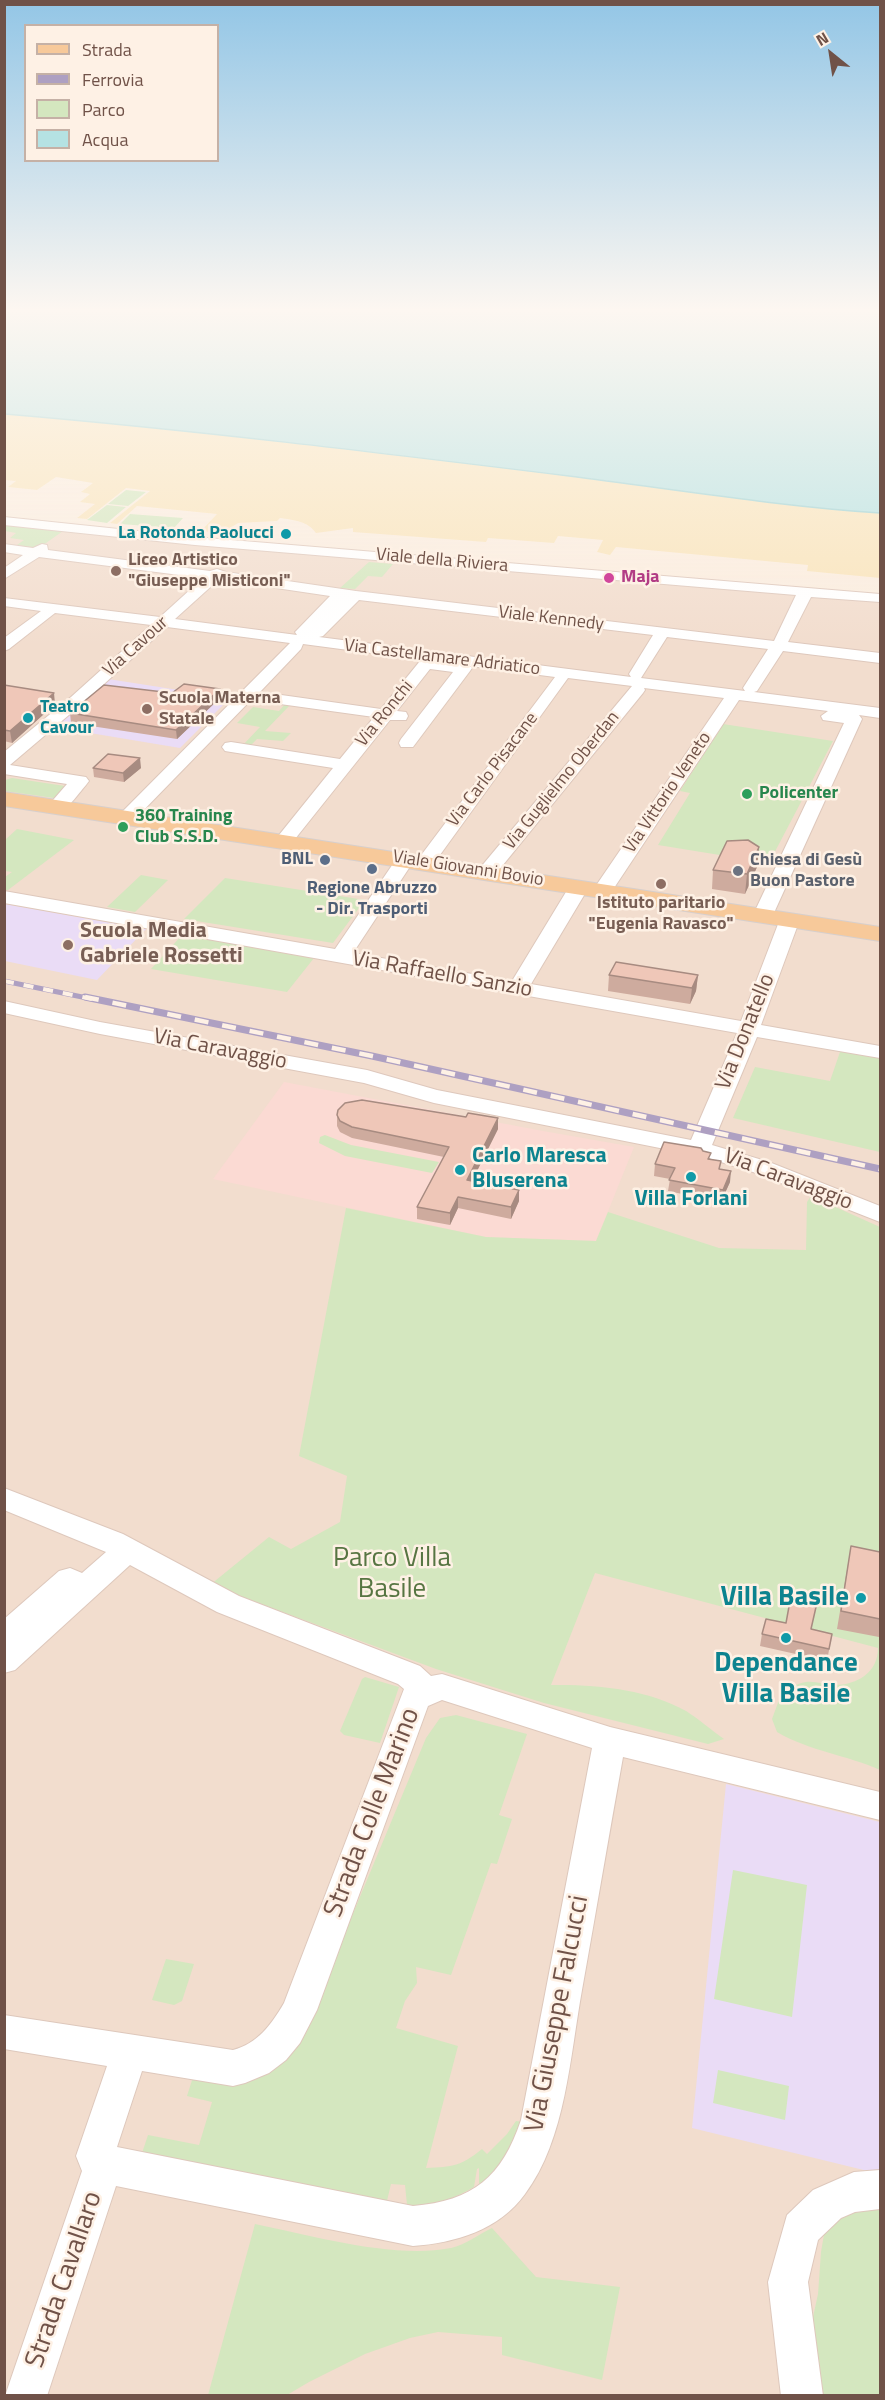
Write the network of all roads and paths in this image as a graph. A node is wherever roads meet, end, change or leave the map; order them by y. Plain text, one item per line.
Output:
1 (4, 521) edge
2 (69, 529) junction
3 (248, 546) junction
4 (4, 548) edge
5 (37, 552) junction
6 (220, 571) junction
7 (4, 575) edge
8 (807, 591) junction
9 (880, 598) edge
10 (4, 602) edge
11 (48, 613) dead end
12 (163, 622) junction
13 (662, 633) junction
14 (779, 645) junction
15 (4, 646) edge
16 (296, 646) dead end
17 (880, 658) edge
18 (561, 679) dead end
19 (751, 688) dead end
20 (248, 695) junction
21 (57, 697) dead end
22 (731, 699) junction
23 (77, 700) junction
24 (880, 713) edge
25 (386, 714) junction
26 (426, 720) junction
27 (407, 743) dead end
28 (231, 747) dead end
29 (4, 761) edge
30 (344, 765) junction
31 (4, 768) edge
32 (5, 799) edge
33 (56, 807) junction
34 (127, 817) junction
35 (284, 840) junction
36 (416, 861) junction
37 (487, 872) junction
38 (591, 889) junction
39 (4, 897) edge
40 (763, 915) junction
41 (790, 919) junction
42 (880, 934) edge
43 (340, 957) junction
44 (518, 988) junction
45 (4, 1007) edge
46 (4, 1018) edge
47 (749, 1029) junction
48 (880, 1052) edge
49 (434, 1096) junction
50 (698, 1146) junction
51 (880, 1215) edge
52 (4, 1498) edge
53 (120, 1546) junction
54 (4, 1637) edge
55 (4, 1661) edge
56 (425, 1690) junction
57 (610, 1740) junction
58 (880, 1806) edge
59 (4, 2032) edge
60 (130, 2053) junction
61 (104, 2163) junction
62 (880, 2190) edge
63 (26, 2396) edge
64 (802, 2396) edge

1 - 2 street, Viale della Riviera
2 - 3 street, Viale della Riviera
2 - 5 street
3 - 6 street, Via Cavour
3 - 8 street, Viale della Riviera
4 - 5 street, Viale Kennedy
5 - 6 street, Viale Kennedy
5 - 7 street
6 - 12 street, Via Cavour
6 - 13 street, Viale Kennedy
8 - 9 street, Viale della Riviera
8 - 14 street
10 - 12 street, Via Castellamare Adriatico
11 - 15 street
12 - 22 street, Via Castellamare Adriatico
12 - 23 street, Via Cavour
13 - 14 street, Viale Kennedy
13 - 37 street, Via Guglielmo Oberdan
14 - 17 street, Viale Kennedy
14 - 19 street
16 - 20 street
18 - 36 street, Via Carlo Pisacane
20 - 25 street
20 - 34 street
21 - 23 street
22 - 24 street, Via Castellamare Adriatico
22 - 38 street, Via Vittorio Veneto
22 - 40 street
23 - 29 street, Via Cavour
25 - 26 street
25 - 26 street, Via Ronchi
25 - 30 street, Via Ronchi
26 - 27 street
28 - 30 street, Via Ronchi
30 - 35 street, Via Ronchi
31 - 33 street
32 - 33 main road, Viale Giovanni Bovio
33 - 34 main road, Viale Giovanni Bovio
34 - 35 main road, Viale Giovanni Bovio
35 - 36 main road, Viale Giovanni Bovio
36 - 37 main road, Viale Giovanni Bovio
36 - 43 street, Via Carlo Pisacane
37 - 38 main road, Viale Giovanni Bovio
38 - 40 main road, Viale Giovanni Bovio
38 - 44 street, Via Vittorio Veneto
39 - 43 street, Via Raffaello Sanzio
40 - 41 main road, Viale Giovanni Bovio
41 - 42 main road, Viale Giovanni Bovio
41 - 47 street, Via Donatello
43 - 44 street, Via Raffaello Sanzio
44 - 47 street, Via Raffaello Sanzio
45 - 49 street, Via Caravaggio
46 - 49 street, Via Caravaggio
47 - 48 street, Via Raffaello Sanzio
47 - 50 street, Via Donatello
49 - 50 street, Via Caravaggio
50 - 51 street, Via Caravaggio
52 - 53 street
53 - 54 street
53 - 55 street
53 - 56 street
56 - 57 street, Strada Colle Marino
56 - 60 street, Strada Colle Marino
57 - 58 street, Strada Colle Marino
57 - 61 street, Via Giuseppe Falcucci
59 - 60 street, Strada Colle Marino
60 - 61 street
61 - 63 street, Strada Cavallaro
62 - 64 street

